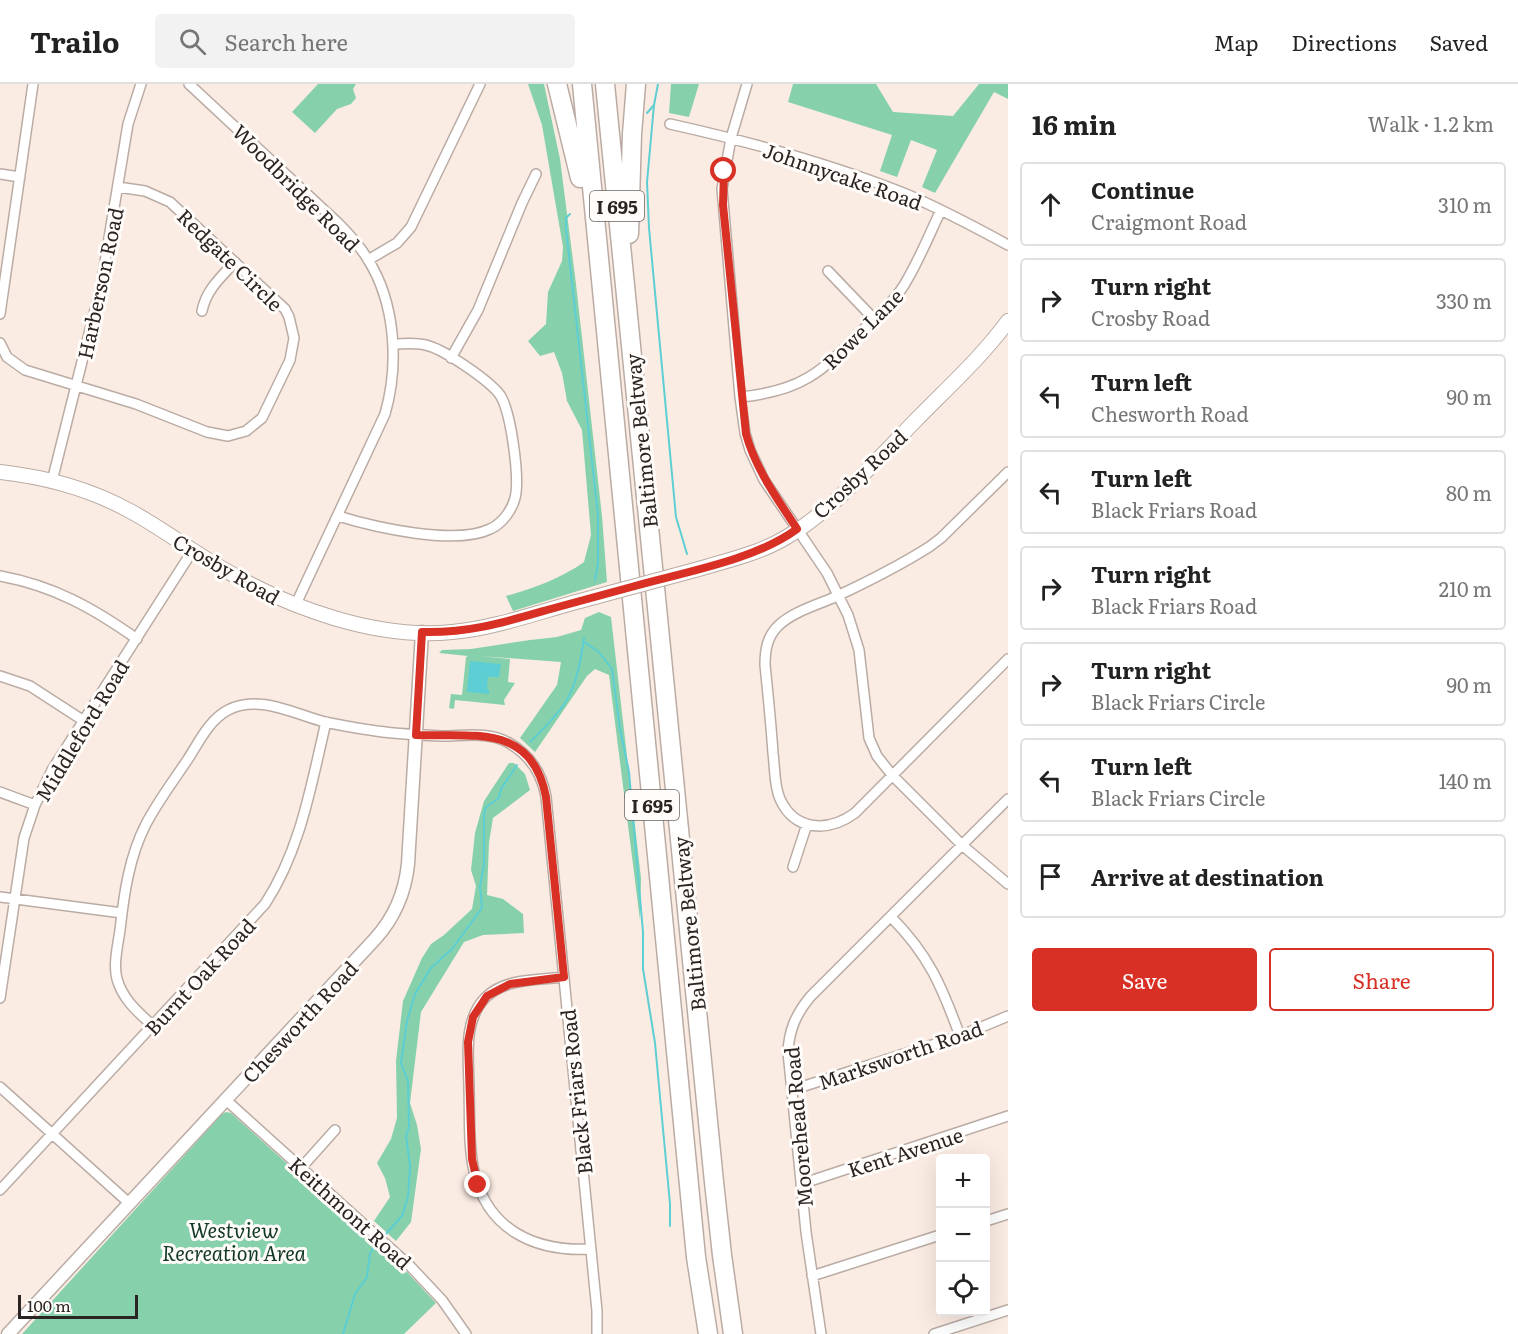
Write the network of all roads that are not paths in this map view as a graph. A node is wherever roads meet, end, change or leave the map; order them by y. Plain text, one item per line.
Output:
1 (33, 84) edge
2 (141, 84) edge
3 (189, 84) edge
4 (480, 84) edge
5 (557, 84) edge
6 (582, 84) edge
7 (605, 84) edge
8 (636, 84) edge
9 (747, 84) edge
10 (670, 124) dead end
11 (731, 138) junction
12 (0, 174) edge
13 (536, 174) dead end
14 (20, 177) junction
15 (118, 187) junction
16 (941, 210) junction
17 (1008, 245) edge
18 (368, 260) junction
19 (235, 262) junction
20 (828, 271) dead end
21 (600, 275) junction
22 (202, 311) dead end
23 (0, 314) edge
24 (874, 319) junction
25 (1008, 321) edge
26 (629, 328) junction
27 (0, 343) edge
28 (393, 345) junction
29 (451, 358) junction
30 (77, 386) junction
31 (740, 396) junction
32 (0, 472) edge
33 (1008, 472) edge
34 (51, 481) junction
35 (338, 516) junction
36 (797, 529) junction
37 (193, 550) junction
38 (0, 576) edge
39 (839, 595) junction
40 (295, 606) junction
41 (422, 632) junction
42 (137, 639) junction
43 (1008, 659) edge
44 (0, 676) edge
45 (84, 721) junction
46 (326, 722) junction
47 (416, 735) junction
48 (892, 775) junction
49 (0, 792) edge
50 (1008, 799) edge
51 (34, 805) junction
52 (807, 824) junction
53 (962, 845) junction
54 (794, 867) dead end
55 (1008, 884) edge
56 (0, 897) edge
57 (14, 899) junction
58 (122, 913) junction
59 (891, 917) junction
60 (564, 977) junction
61 (0, 998) edge
62 (1008, 1016) edge
63 (153, 1026) junction
64 (960, 1036) junction
65 (0, 1087) edge
66 (792, 1090) junction
67 (226, 1100) junction
68 (1008, 1116) edge
69 (335, 1130) dead end
70 (52, 1134) junction
71 (302, 1168) junction
72 (801, 1184) junction
73 (0, 1190) edge
74 (129, 1203) junction
75 (1008, 1214) edge
76 (990, 1220) edge
77 (936, 1236) edge
78 (591, 1249) junction
79 (812, 1276) junction
80 (1008, 1310) edge
81 (8, 1334) edge
82 (466, 1334) edge
83 (597, 1334) edge
84 (708, 1334) edge
85 (733, 1334) edge
86 (821, 1334) edge
87 (934, 1334) edge

1 - 14 street
2 - 15 street, Harberson Road
3 - 18 street, Woodbridge Road
4 - 18 street
5 - 21 highway
6 - 21 highway, Baltimore Beltway / I 695
7 - 26 highway, Baltimore Beltway / I 695
8 - 26 highway
9 - 11 street
10 - 11 street, Johnnycake Road
11 - 16 street, Johnnycake Road
11 - 31 street
12 - 14 street
13 - 29 street
14 - 23 street
15 - 19 street, Redgate Circle
15 - 30 street, Harberson Road
16 - 17 street, Johnnycake Road
16 - 24 street, Rowe Lane
18 - 28 street, Woodbridge Road
19 - 22 street
19 - 30 street, Redgate Circle
20 - 24 street
21 - 84 highway, Baltimore Beltway / I 695
24 - 31 street, Rowe Lane
25 - 36 main road, Crosby Road
26 - 85 highway, Baltimore Beltway / I 695
27 - 30 street, Redgate Circle
28 - 29 street
28 - 35 street, Woodbridge Road
29 - 35 street
30 - 34 street, Harberson Road
31 - 36 street
32 - 34 main road, Crosby Road
33 - 39 street
34 - 37 main road, Crosby Road
35 - 40 street, Woodbridge Road
36 - 39 street
36 - 41 main road, Crosby Road, bridge
37 - 40 main road, Crosby Road
37 - 42 street, Middleford Road
38 - 42 street
39 - 48 street
39 - 52 street
40 - 41 main road, Crosby Road
41 - 47 street, Chesworth Road
42 - 45 street, Middleford Road
43 - 48 street
44 - 45 street
45 - 51 street, Middleford Road
46 - 47 street, Black Friars Road
46 - 58 street, Black Friars Road
46 - 63 street, Burnt Oak Road
47 - 60 street, Black Friars Road
47 - 67 street, Chesworth Road
48 - 52 street
48 - 53 street
49 - 51 street
50 - 53 street, Moorehead Road
51 - 57 street, Middleford Road
52 - 54 street
53 - 55 street
53 - 59 street, Moorehead Road
56 - 57 street
57 - 58 street
57 - 61 street, Middleford Road
58 - 63 street, Black Friars Road
59 - 64 street
59 - 66 street, Moorehead Road
60 - 78 street, Black Friars Road
60 - 78 street
62 - 64 street, Marksworth Road
63 - 70 street, Burnt Oak Road
64 - 66 street, Marksworth Road
65 - 70 street
66 - 72 street, Moorehead Road
67 - 71 street, Keithmont Road
67 - 74 street, Chesworth Road
68 - 72 street, Kent Avenue
69 - 71 street
70 - 73 street, Burnt Oak Road
70 - 74 street
71 - 82 street, Keithmont Road
72 - 79 street, Moorehead Road
74 - 81 street, Chesworth Road
75 - 76 street
77 - 79 street
78 - 83 street, Black Friars Road
79 - 86 street, Moorehead Road
80 - 87 street

